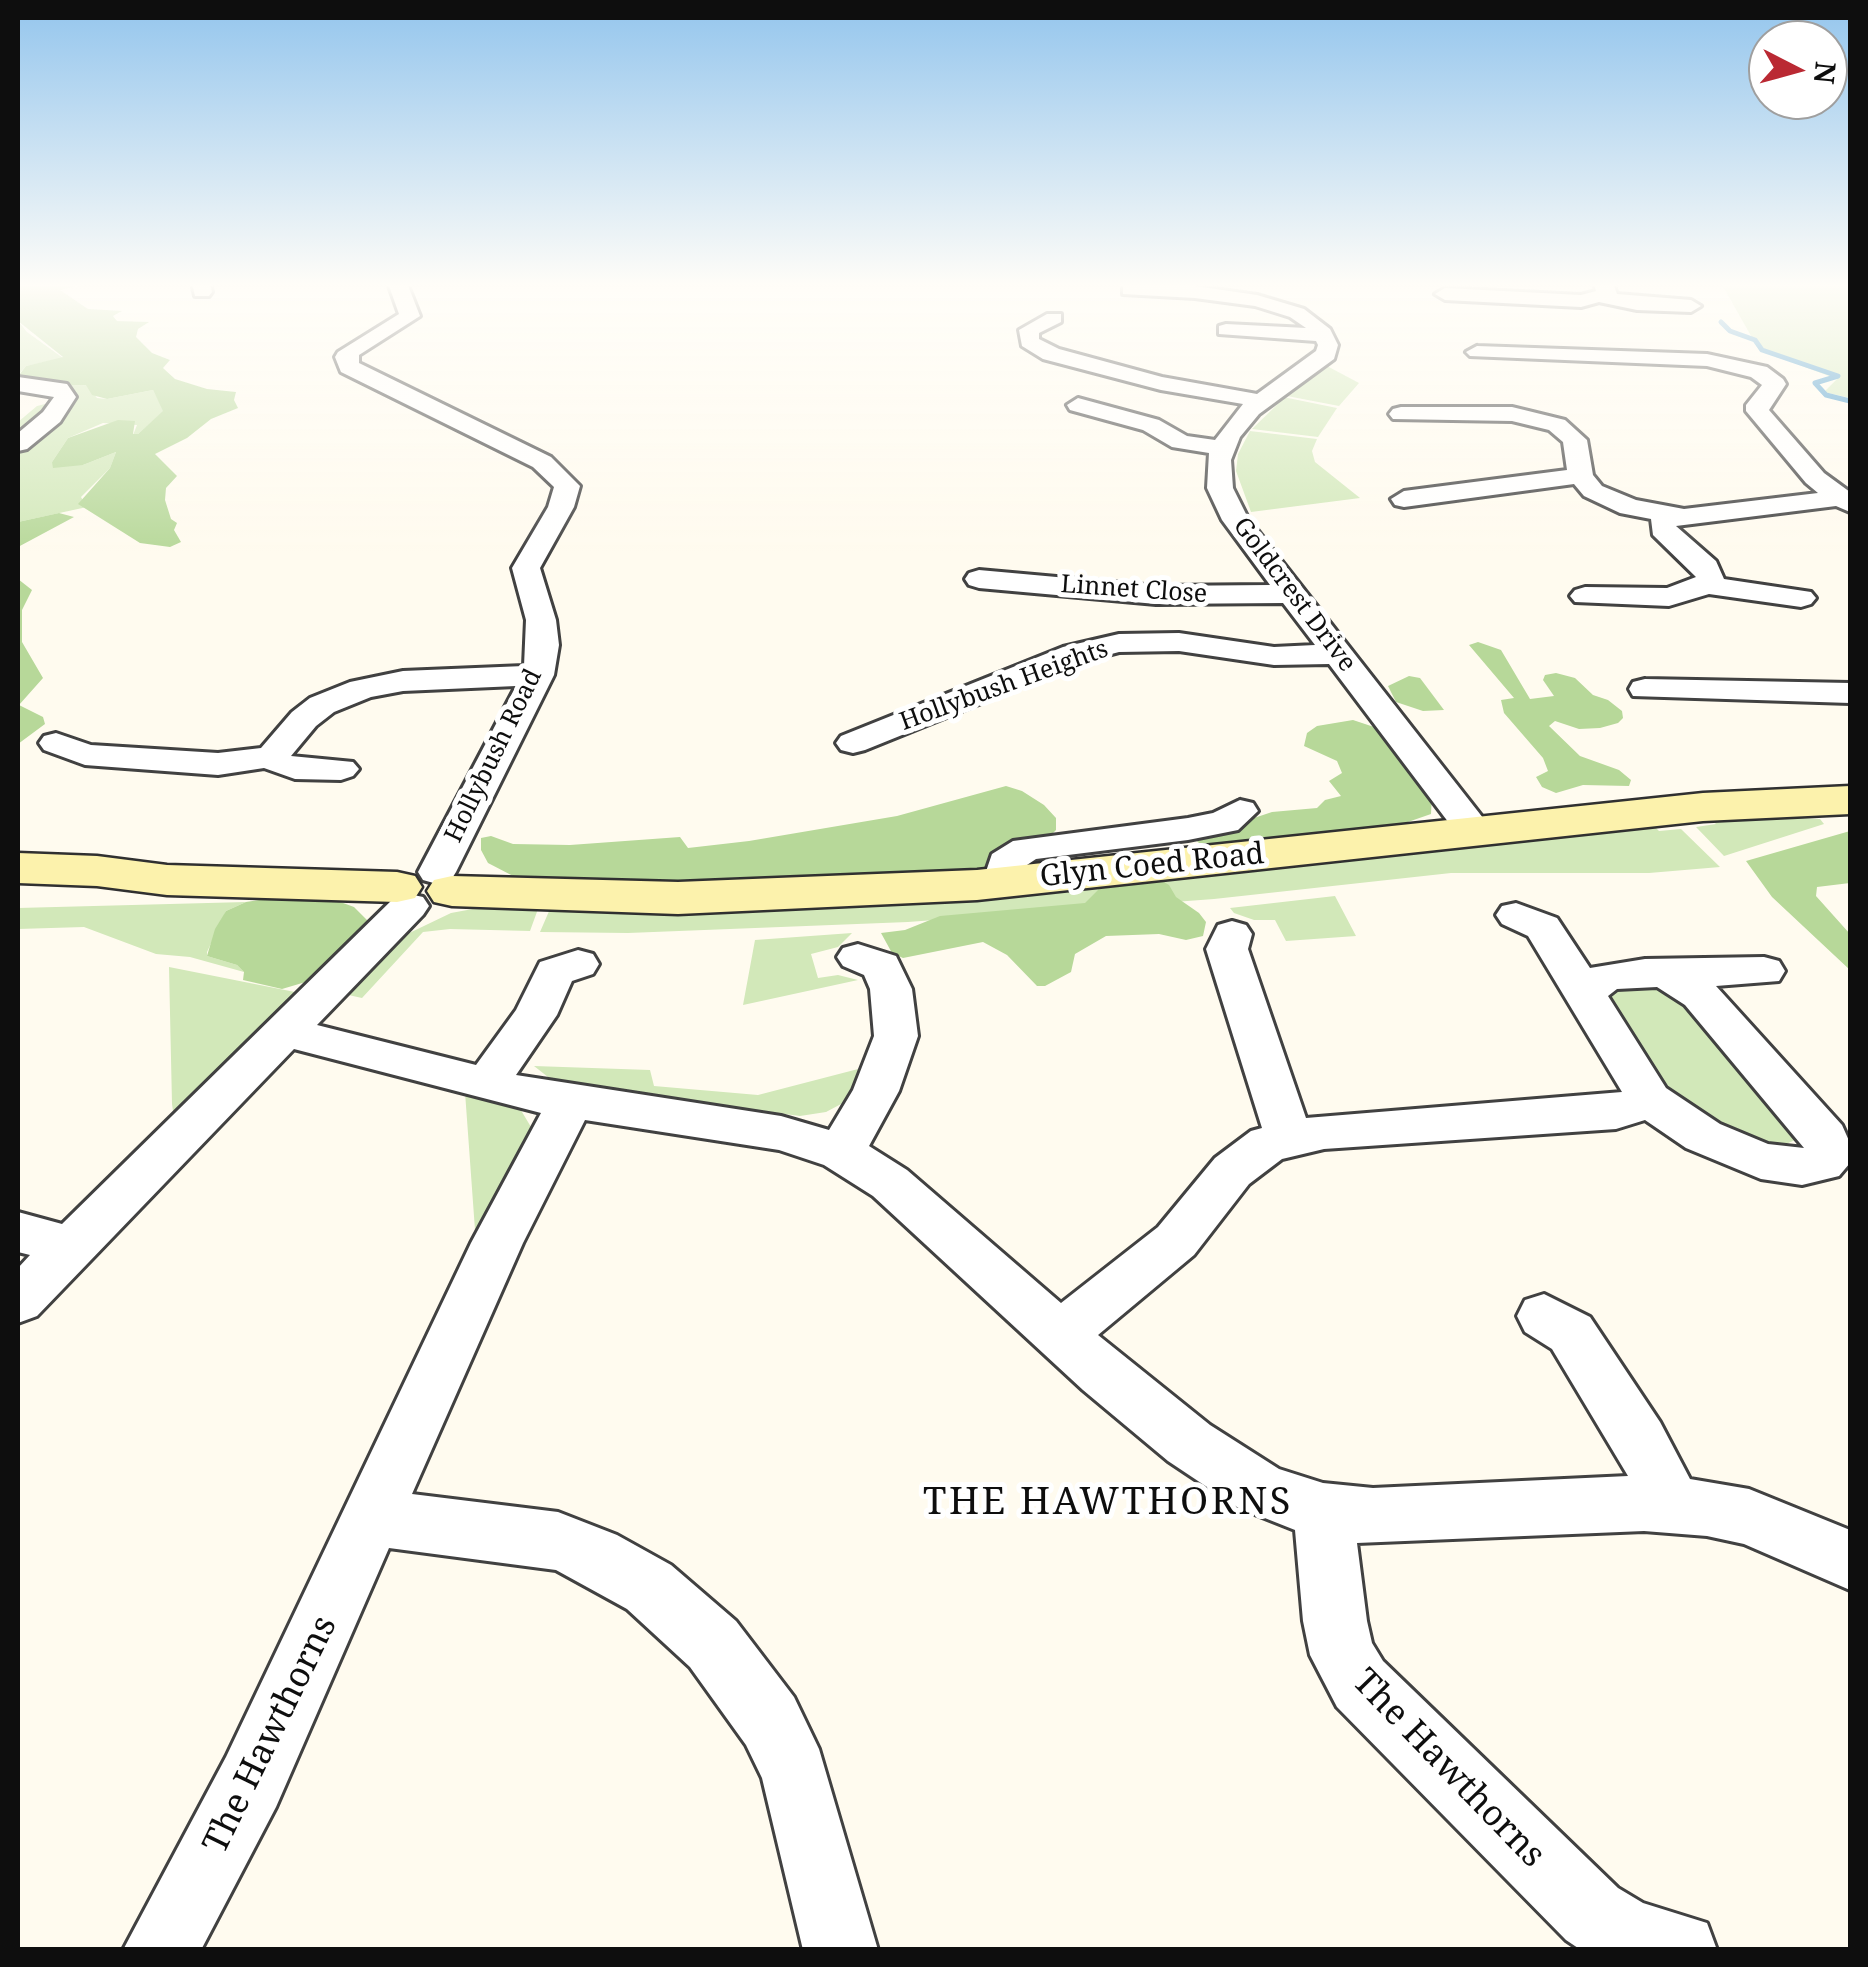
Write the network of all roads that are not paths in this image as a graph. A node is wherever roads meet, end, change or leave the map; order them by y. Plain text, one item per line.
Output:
1 (365, 375) edge
2 (1130, 375) edge
3 (1298, 375) edge
4 (1762, 375) edge
5 (18, 384) edge
6 (1262, 401) junction
7 (1078, 405) dead end
8 (1401, 414) dead end
9 (18, 444) edge
10 (1224, 448) junction
11 (1581, 476) junction
12 (1404, 499) dead end
13 (1845, 501) edge
14 (1685, 516) junction
15 (978, 579) dead end
16 (1708, 585) junction
17 (1291, 594) junction
18 (1585, 596) dead end
19 (1801, 598) dead end
20 (1336, 654) junction
21 (538, 675) junction
22 (1645, 689) dead end
23 (1850, 693) edge
24 (56, 743) dead end
25 (853, 743) dead end
26 (272, 757) junction
27 (341, 769) dead end
28 (1850, 800) edge
29 (1240, 811) dead end
30 (1474, 832) junction
31 (18, 868) edge
32 (167, 880) junction
33 (1002, 883) junction
34 (424, 889) junction
35 (18, 890) edge
36 (1516, 915) dead end
37 (1232, 934) dead end
38 (858, 957) dead end
39 (578, 964) dead end
40 (1764, 972) dead end
41 (1666, 974) junction
42 (1587, 996) junction
43 (286, 1032) junction
44 (486, 1084) junction
45 (1650, 1100) junction
46 (570, 1103) junction
47 (1289, 1137) junction
48 (841, 1152) junction
49 (1840, 1158) edge
50 (18, 1232) edge
51 (70, 1247) junction
52 (18, 1301) edge
53 (1544, 1316) dead end
54 (1061, 1334) junction
55 (1672, 1504) junction
56 (1323, 1511) junction
57 (374, 1518) junction
58 (1850, 1560) edge
59 (160, 1950) edge
60 (841, 1950) edge
61 (1680, 1950) edge

1 - 21 street, Hollybush Road
2 - 6 street
3 - 6 street
4 - 13 street
5 - 9 street
6 - 10 street
7 - 10 street
8 - 11 street
10 - 17 street, Goldcrest Drive
11 - 12 street
11 - 14 street
13 - 14 street
14 - 16 street
15 - 17 street, Linnet Close
16 - 18 street
16 - 19 street
17 - 20 street, Goldcrest Drive
20 - 25 street, Hollybush Heights
20 - 30 street, Goldcrest Drive
21 - 26 street
21 - 34 street, Hollybush Road
22 - 23 street
24 - 26 street
26 - 27 street
28 - 30 street, Glyn Coed Road
29 - 33 street
30 - 33 street, Glyn Coed Road
31 - 32 street, Glyn Coed Road
32 - 34 street, Glyn Coed Road
32 - 35 street, Glyn Coed Road
33 - 34 street, Glyn Coed Road
34 - 43 street, Hollybush Road
36 - 42 street
37 - 47 street
38 - 48 street
39 - 44 street
40 - 41 street
41 - 42 street
41 - 49 street
42 - 45 street
43 - 44 street
43 - 51 street, Hollybush Road
44 - 46 street
45 - 47 street
45 - 49 street
46 - 48 street
46 - 57 street, The Hawthorns
47 - 54 street
48 - 54 street
50 - 51 street
51 - 52 street, Hollybush Road
53 - 55 street
54 - 56 street
55 - 56 street
55 - 58 street
56 - 61 street, The Hawthorns
57 - 59 street, The Hawthorns
57 - 60 street

